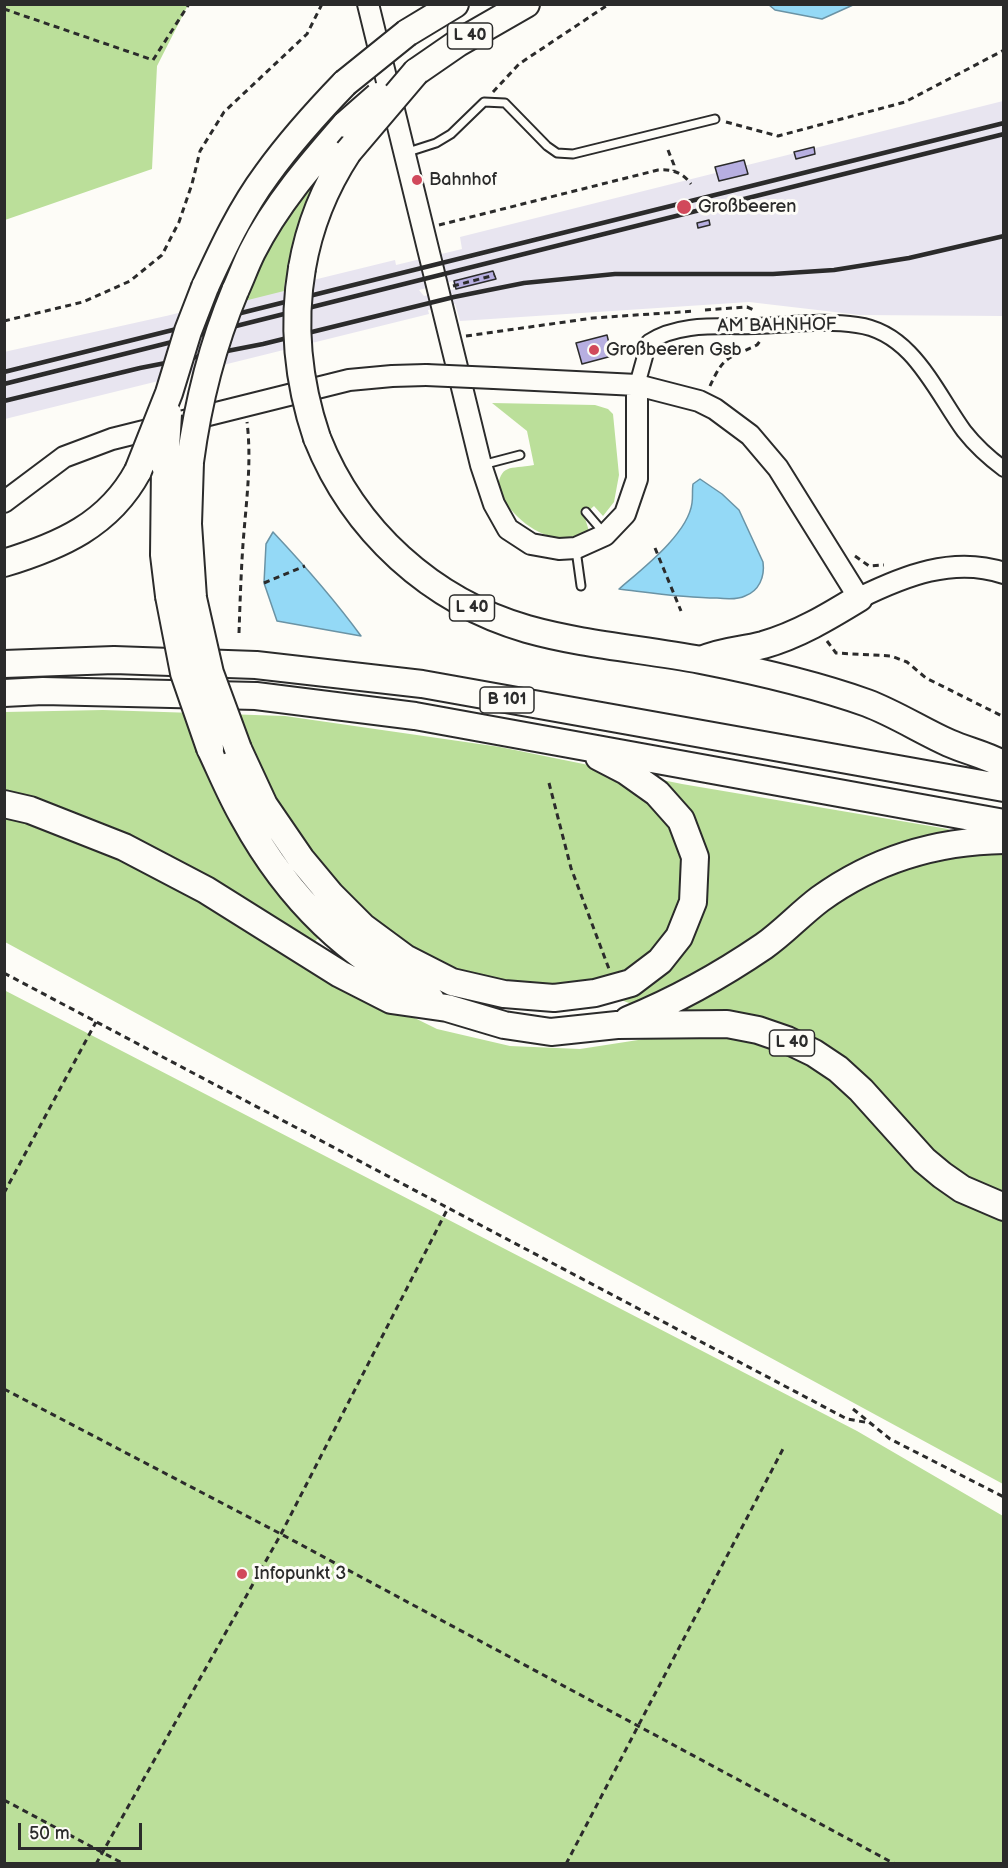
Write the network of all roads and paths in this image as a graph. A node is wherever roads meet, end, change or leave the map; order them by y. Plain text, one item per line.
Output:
1 (189, 4) edge
2 (322, 4) edge
3 (368, 4) edge
4 (455, 4) edge
5 (526, 4) edge
6 (609, 4) edge
7 (4, 9) edge
8 (1004, 50) edge
9 (416, 72) junction
10 (484, 102) junction
11 (715, 119) joint
12 (668, 150) dead end
13 (403, 154) junction
14 (674, 171) junction
15 (691, 184) dead end
16 (431, 227) dead end
17 (495, 275) dead end
18 (446, 288) dead end
19 (4, 321) edge
20 (762, 326) junction
21 (459, 337) dead end
22 (637, 385) junction
23 (709, 388) dead end
24 (169, 393) junction
25 (244, 406) junction
26 (520, 455) dead end
27 (481, 465) junction
28 (1004, 469) edge
29 (4, 502) edge
30 (586, 512) dead end
31 (605, 535) junction
32 (576, 548) junction
33 (655, 548) dead end
34 (850, 551) dead end
35 (4, 563) edge
36 (892, 563) dead end
37 (305, 566) dead end
38 (1004, 573) edge
39 (264, 583) dead end
40 (581, 586) dead end
41 (181, 597) junction
42 (859, 598) junction
43 (681, 611) dead end
44 (239, 633) dead end
45 (830, 647) dead end
46 (700, 660) junction
47 (4, 664) edge
48 (4, 693) edge
49 (1004, 717) edge
50 (574, 745) junction
51 (1004, 765) edge
52 (549, 783) dead end
53 (1004, 789) edge
54 (4, 804) edge
55 (1004, 823) edge
56 (1004, 840) edge
57 (4, 973) edge
58 (616, 987) junction
59 (447, 1008) junction
60 (96, 1022) junction
61 (617, 1025) junction
62 (4, 1193) edge
63 (1004, 1207) edge
64 (448, 1208) junction
65 (4, 1389) edge
66 (853, 1409) dead end
67 (870, 1423) junction
68 (784, 1447) dead end
69 (1004, 1497) edge
70 (281, 1534) junction
71 (638, 1725) junction
72 (4, 1800) edge
73 (102, 1852) junction
74 (96, 1863) edge
75 (124, 1863) edge
76 (567, 1863) edge
77 (895, 1863) edge

1 - 7 path
2 - 19 path
3 - 13 main road, AM BAHNHOF
4 - 24 highway, L 40, bridge
5 - 9 highway, L 40
6 - 10 path
8 - 11 path
9 - 41 highway, bridge
9 - 46 highway, L 40, bridge
10 - 11 lane
10 - 13 lane
12 - 14 path
13 - 27 main road, AM BAHNHOF
14 - 15 path
14 - 16 path
17 - 18 path
20 - 21 path
20 - 22 street, AM BAHNHOF
20 - 23 path
20 - 28 street, AM BAHNHOF
22 - 25 main road, bridge
22 - 31 main road, AM BAHNHOF
22 - 42 main road
24 - 35 highway, bridge
24 - 41 highway, L 40, bridge
25 - 29 main road
25 - 44 path
26 - 27 lane
27 - 32 main road, AM BAHNHOF
30 - 31 lane
31 - 32 main road, AM BAHNHOF
32 - 40 lane
33 - 43 path
34 - 36 path
37 - 39 path
38 - 42 main road, L 40
41 - 58 highway, bridge
41 - 59 highway, L 40, bridge
42 - 46 highway, L 40
45 - 49 path
46 - 51 highway
47 - 53 highway, B 101
48 - 50 highway, B 101
50 - 55 highway, B 101
50 - 58 highway
52 - 58 path
54 - 59 highway
56 - 61 highway
57 - 60 path
59 - 61 highway, L 40
60 - 62 path
60 - 64 path
61 - 63 highway, L 40
64 - 67 path
64 - 70 path
65 - 70 path
66 - 67 path
67 - 69 path
68 - 71 path
70 - 71 path
70 - 73 path
71 - 76 path
71 - 77 path
72 - 73 path
73 - 74 path
73 - 75 path

